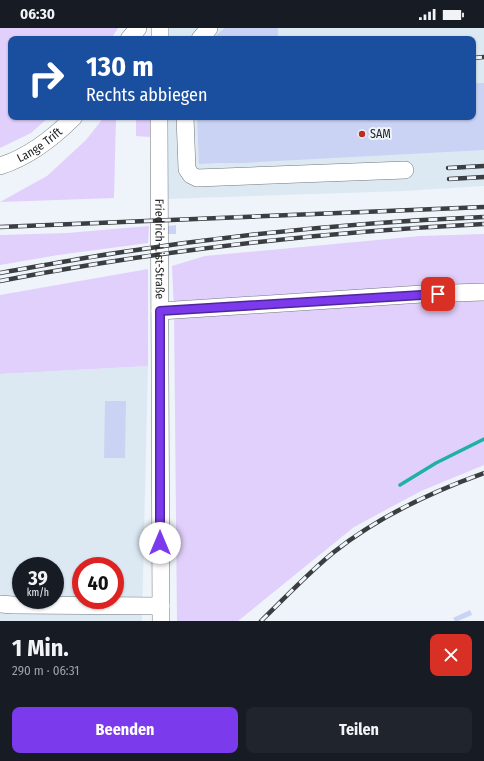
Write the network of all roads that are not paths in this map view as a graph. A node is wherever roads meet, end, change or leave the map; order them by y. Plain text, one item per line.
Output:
1 (209, 28) edge
2 (202, 36) edge
3 (71, 120) edge
4 (159, 120) edge
5 (185, 120) edge
6 (0, 166) edge
7 (405, 170) dead end
8 (484, 292) edge
9 (160, 311) junction
10 (0, 604) edge
11 (161, 613) edge

1 - 2 street
3 - 6 street, Lange Trift
4 - 9 street, Friedrich-List-Straße
5 - 7 street
8 - 9 street
9 - 11 street, Friedrich-List-Straße
10 - 11 street

